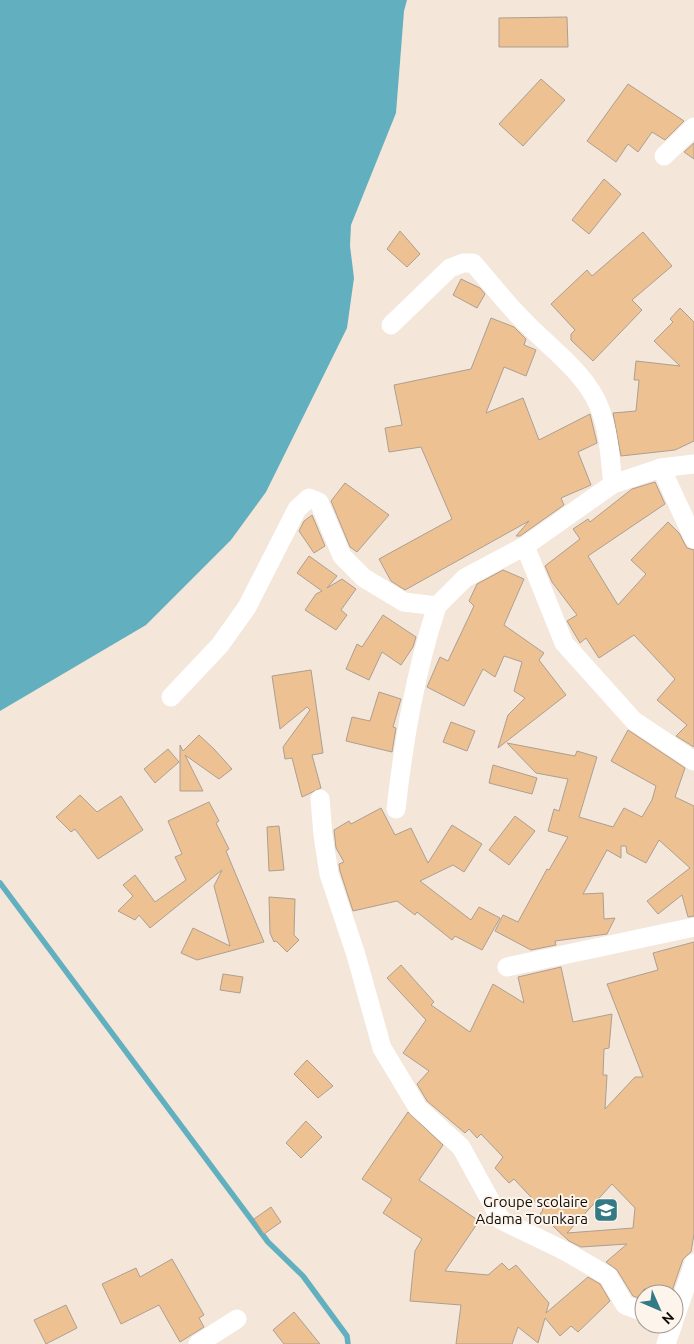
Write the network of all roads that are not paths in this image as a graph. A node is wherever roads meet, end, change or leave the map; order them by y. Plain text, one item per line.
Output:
1 (694, 126) edge
2 (664, 156) dead end
3 (391, 325) dead end
4 (694, 464) edge
5 (661, 468) junction
6 (613, 484) junction
7 (694, 539) edge
8 (525, 546) junction
9 (437, 606) junction
10 (171, 697) dead end
11 (694, 761) edge
12 (320, 799) dead end
13 (396, 809) dead end
14 (694, 928) edge
15 (507, 967) dead end
16 (694, 1262) edge
17 (684, 1291) edge
18 (634, 1308) edge
19 (237, 1319) dead end
20 (198, 1344) edge

1 - 2 street
3 - 6 street
4 - 5 street
5 - 6 street
5 - 7 street
6 - 8 street
8 - 9 street
8 - 11 street
9 - 10 street
9 - 13 street
12 - 18 street
14 - 15 street
16 - 17 street
19 - 20 street

